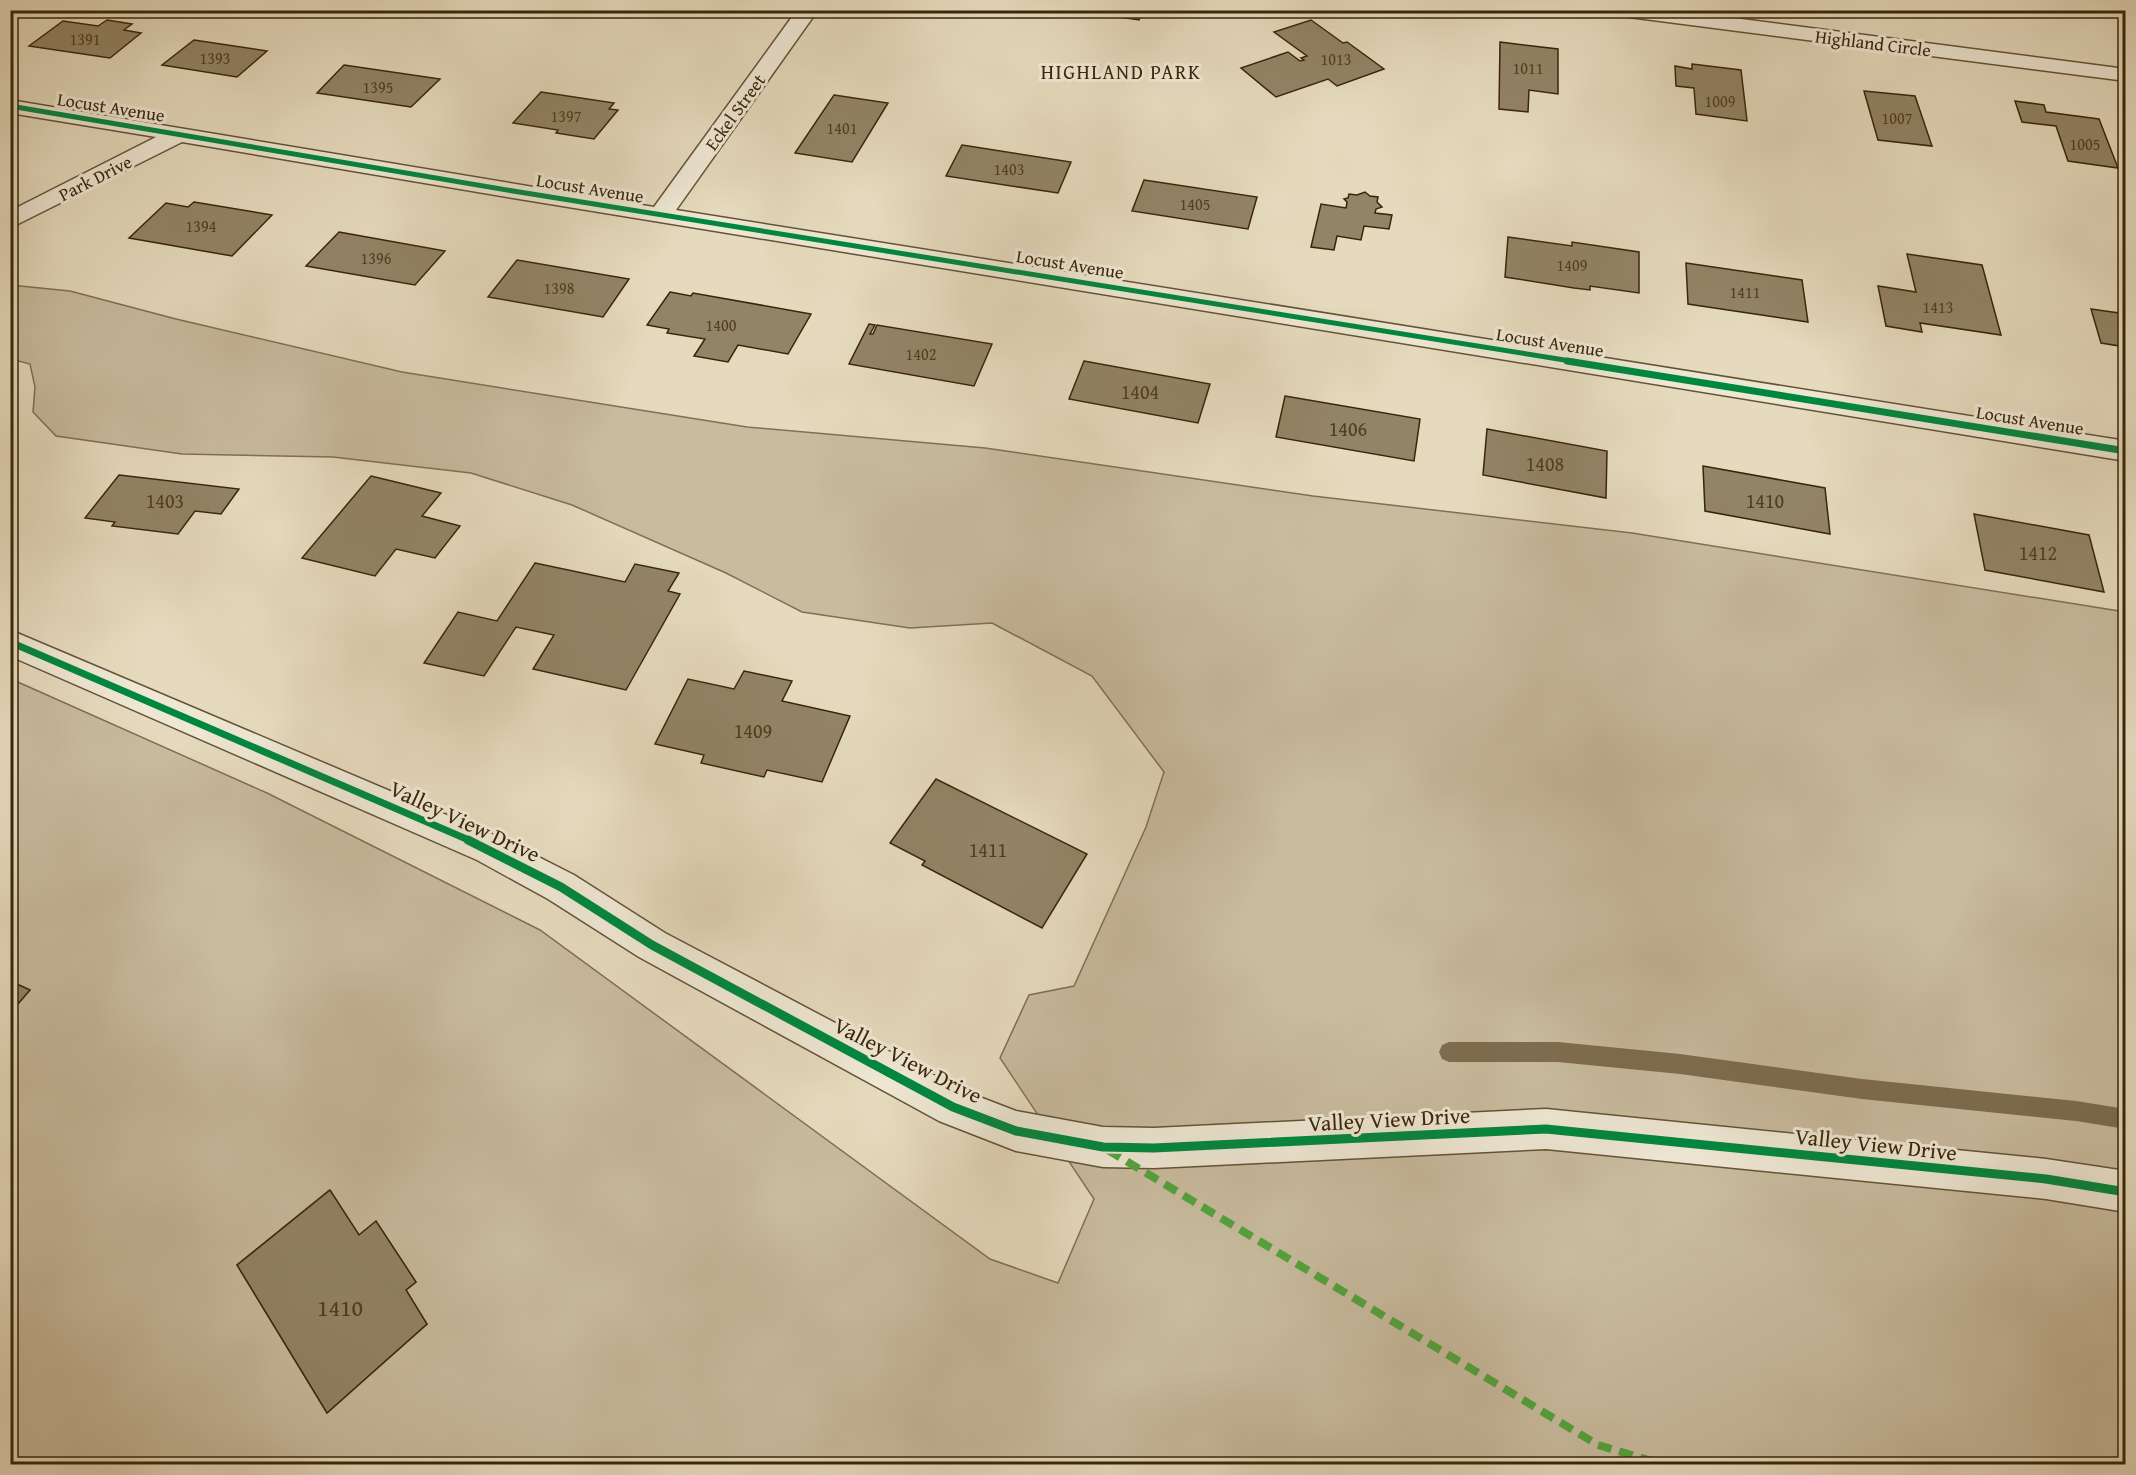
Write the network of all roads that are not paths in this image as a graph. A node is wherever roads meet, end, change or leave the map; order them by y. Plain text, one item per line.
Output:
1 (808, 10) edge
2 (1621, 10) edge
3 (2126, 75) edge
4 (10, 106) edge
5 (180, 134) junction
6 (661, 214) junction
7 (10, 221) edge
8 (2126, 451) edge
9 (10, 642) edge
10 (2126, 1192) edge

1 - 6 street, Eckel Street
2 - 3 street, Highland Circle
4 - 5 street, Locust Avenue
5 - 6 street, Locust Avenue
5 - 7 street, Park Drive
6 - 8 street, Locust Avenue
9 - 10 street, Valley View Drive

